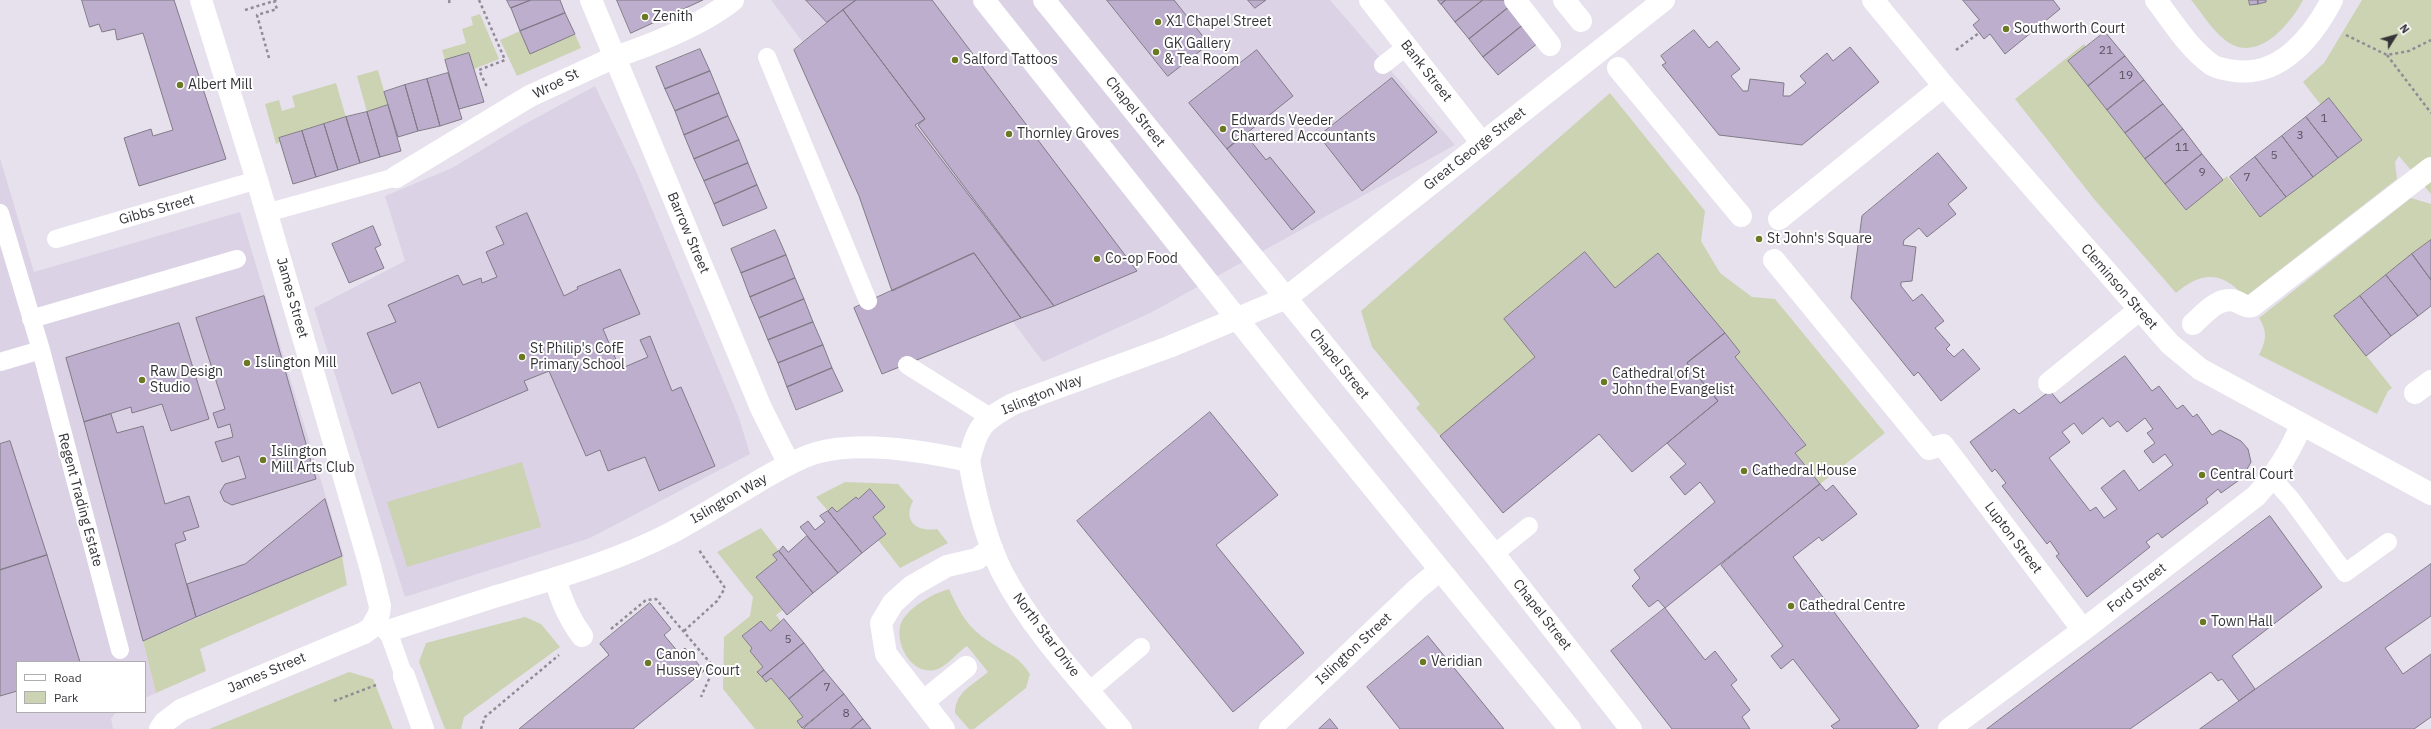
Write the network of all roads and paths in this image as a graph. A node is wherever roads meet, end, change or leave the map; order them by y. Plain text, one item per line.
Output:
1 (201, 0) edge
2 (278, 0) edge
3 (448, 0) edge
4 (479, 0) edge
5 (590, 0) edge
6 (733, 0) edge
7 (984, 0) edge
8 (1044, 0) edge
9 (1370, 0) edge
10 (1515, 0) edge
11 (1564, 0) edge
12 (1664, 0) edge
13 (1873, 0) edge
14 (2156, 0) edge
15 (2332, 0) edge
16 (274, 1) junction
17 (450, 5) dead end
18 (246, 10) dead end
19 (2322, 20) junction
20 (1581, 21) dead end
21 (1979, 33) dead end
22 (2431, 40) edge
23 (1550, 45) dead end
24 (1406, 47) junction
25 (1956, 50) dead end
26 (2387, 55) junction
27 (615, 57) junction
28 (767, 57) dead end
29 (269, 58) dead end
30 (1383, 65) dead end
31 (1618, 68) dead end
32 (1944, 86) junction
33 (2431, 113) edge
34 (499, 115) junction
35 (1482, 143) junction
36 (2431, 168) edge
37 (396, 177) joint
38 (257, 180) junction
39 (0, 213) edge
40 (266, 213) junction
41 (1741, 216) dead end
42 (1779, 219) dead end
43 (56, 240) dead end
44 (237, 259) dead end
45 (1774, 260) dead end
46 (1286, 298) junction
47 (868, 301) dead end
48 (2139, 310) junction
49 (32, 319) junction
50 (1237, 319) junction
51 (2193, 324) dead end
52 (41, 350) junction
53 (0, 362) edge
54 (907, 364) dead end
55 (2049, 383) dead end
56 (990, 416) junction
57 (2301, 425) junction
58 (969, 461) junction
59 (789, 464) junction
60 (2272, 478) junction
61 (2431, 494) edge
62 (1529, 526) dead end
63 (2388, 542) dead end
64 (697, 548) dead end
65 (992, 548) junction
66 (1494, 554) junction
67 (1440, 570) junction
68 (555, 578) junction
69 (382, 626) junction
70 (2083, 630) junction
71 (684, 631) junction
72 (606, 633) dead end
73 (582, 636) dead end
74 (1141, 647) dead end
75 (120, 650) dead end
76 (561, 653) dead end
77 (966, 667) dead end
78 (404, 676) joint
79 (382, 682) dead end
80 (1089, 691) junction
81 (701, 697) dead end
82 (334, 701) dead end
83 (924, 702) junction
84 (160, 729) edge
85 (424, 729) edge
86 (481, 729) edge
87 (944, 729) edge
88 (1121, 729) edge
89 (1270, 729) edge
90 (1570, 729) edge
91 (1631, 729) edge
92 (1949, 729) edge

1 - 38 main road, James Street
2 - 16 path
3 - 17 path
4 - 34 path
5 - 27 main road, Barrow Street
6 - 27 main road, Wroe St
7 - 50 main road
8 - 46 main road, Chapel Street
9 - 24 main road, Bank Street
10 - 23 main road
11 - 20 main road
12 - 35 main road, Great George Street
13 - 32 main road, Cleminson Street
14 - 19 main road
15 - 19 main road
16 - 18 path
16 - 29 path
19 - 26 path
21 - 25 path
22 - 26 path
24 - 30 lane
24 - 35 main road, Bank Street
26 - 33 path
27 - 34 main road, Wroe St
27 - 59 main road, Barrow Street
28 - 47 lane
31 - 41 main road
32 - 42 main road
32 - 48 main road, Cleminson Street
34 - 37 main road, Wroe St
35 - 46 main road, Great George Street
36 - 51 main road
37 - 40 lane
38 - 40 main road, James Street
38 - 43 lane, Gibbs Street
39 - 49 lane, Regent Trading Estate
40 - 69 main road, James Street
44 - 49 lane
45 - 70 main road, Lupton Street
46 - 50 main road, Islington Way
46 - 66 main road, Chapel Street
48 - 55 main road
48 - 57 main road, Cleminson Street
49 - 52 lane, Regent Trading Estate
50 - 56 main road, Islington Way
50 - 67 main road
52 - 53 lane
52 - 75 lane, Regent Trading Estate
54 - 56 lane
56 - 58 main road, Islington Way
57 - 60 main road, Ford Street
57 - 61 main road, Cleminson Street
58 - 59 main road, Islington Way
58 - 65 main road, North Star Drive
59 - 68 main road, Islington Way
60 - 63 lane
60 - 70 main road, Ford Street
62 - 66 lane
64 - 71 path
65 - 80 main road, North Star Drive
65 - 83 main road
66 - 91 main road, Chapel Street
67 - 89 main road, Islington Street
67 - 90 main road
68 - 69 main road, Islington Way
68 - 73 main road
69 - 78 lane
69 - 84 main road, James Street
70 - 92 main road, Ford Street
71 - 72 path
71 - 81 path
74 - 80 lane
76 - 86 path
77 - 83 main road
78 - 85 main road
79 - 82 path
80 - 88 main road, North Star Drive
83 - 87 main road

